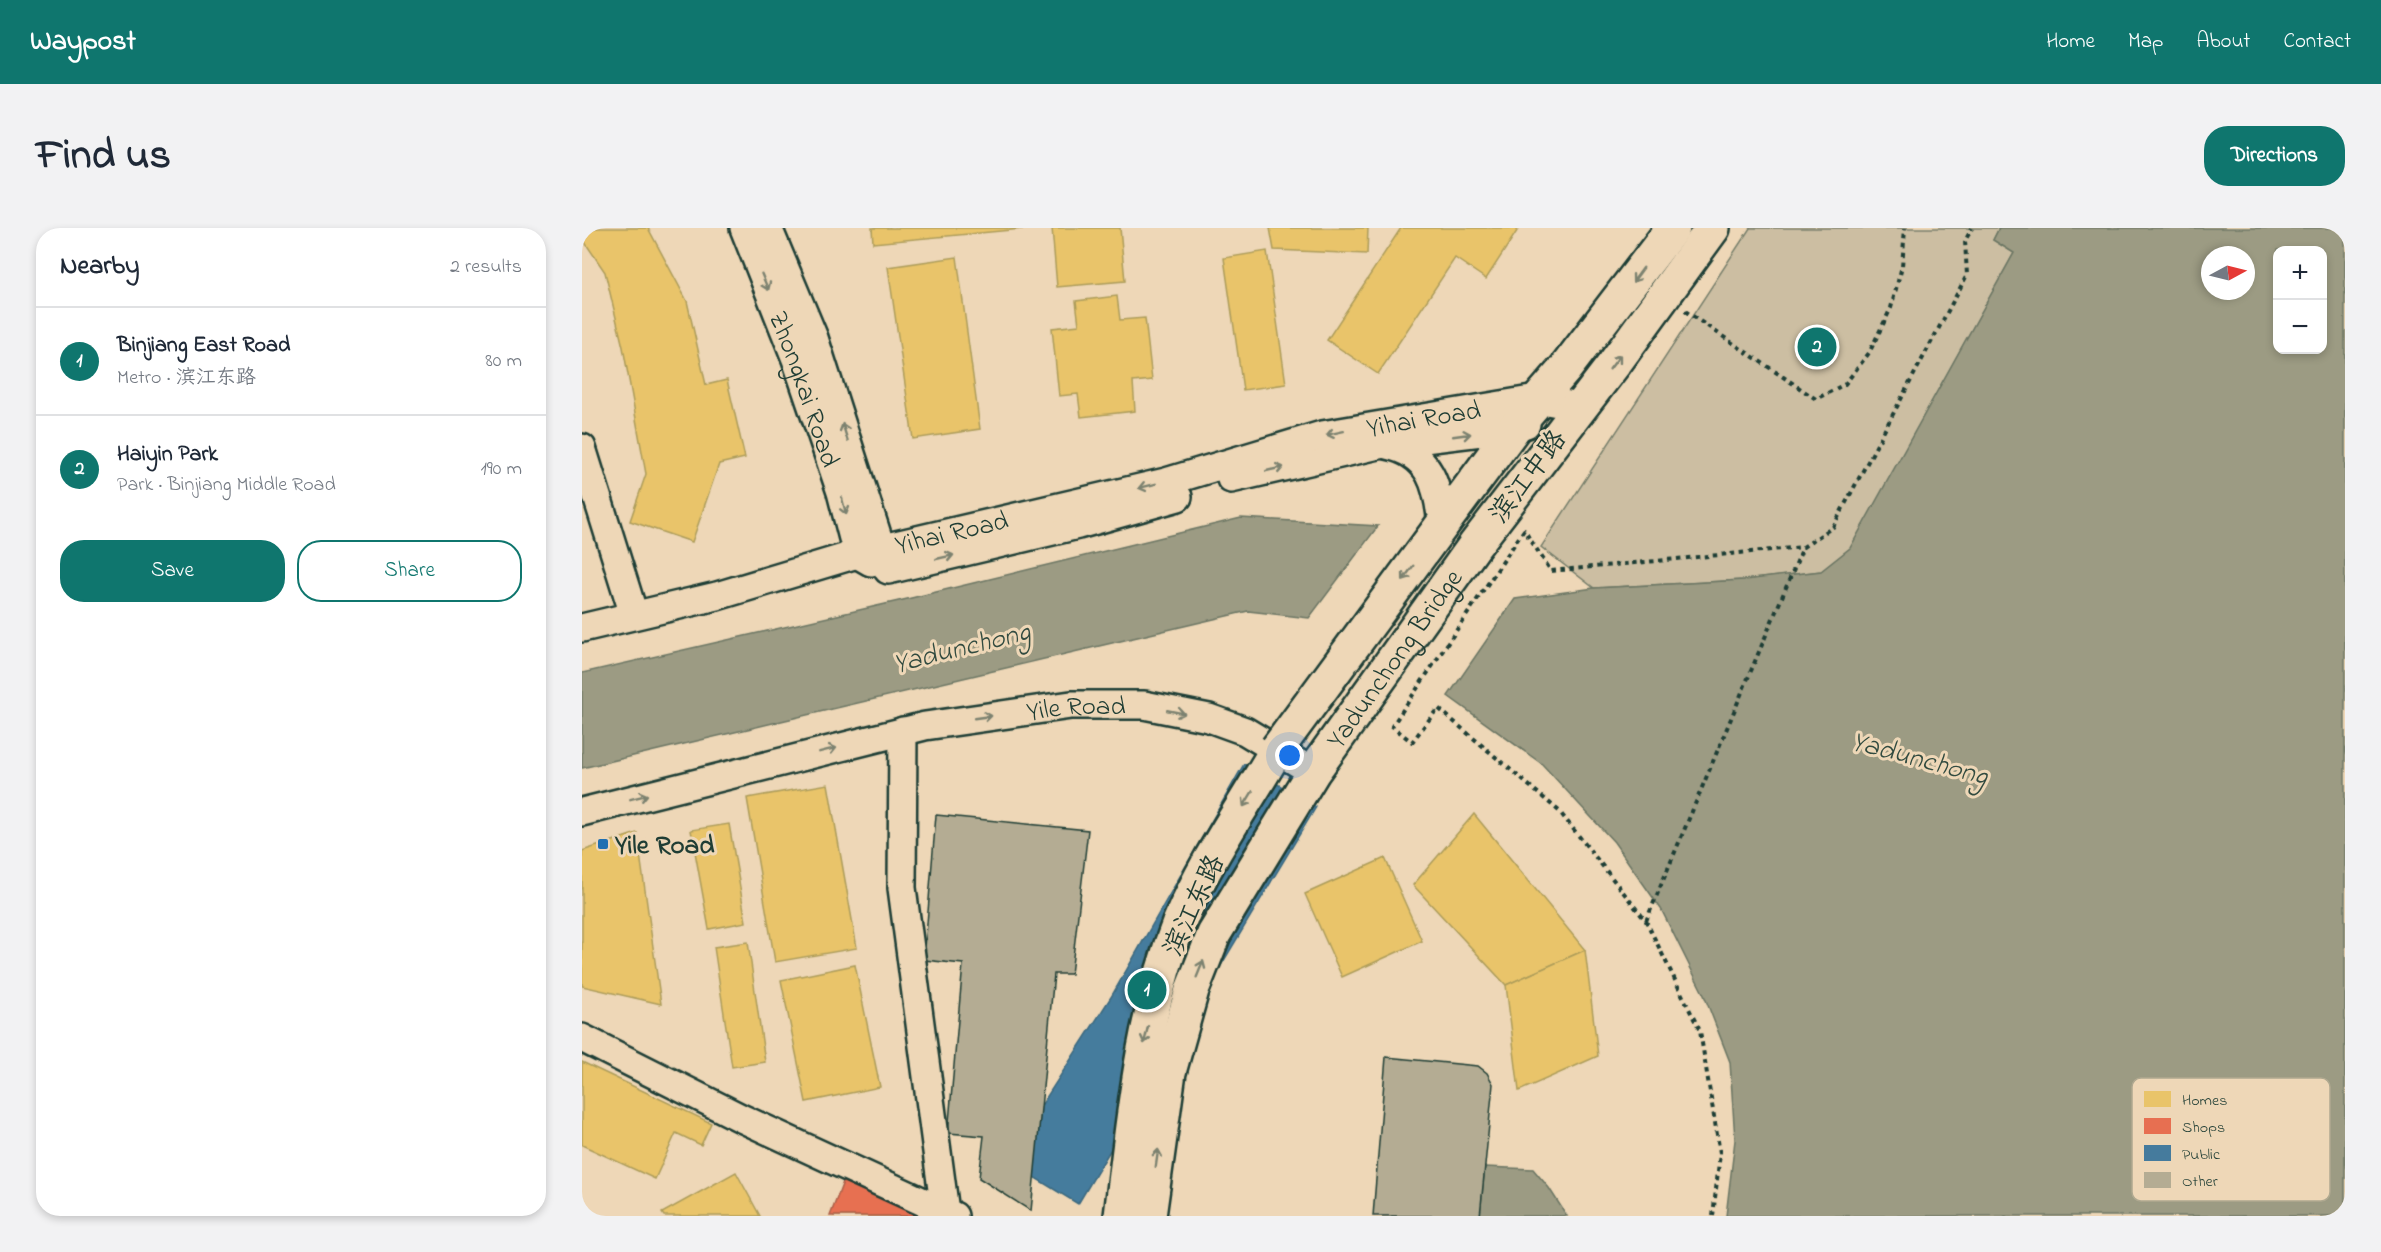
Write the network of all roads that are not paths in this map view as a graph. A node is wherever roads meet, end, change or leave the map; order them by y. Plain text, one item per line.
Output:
1 (744, 228) edge
2 (768, 228) edge
3 (1673, 228) edge
4 (1713, 228) edge
5 (1537, 399) junction
6 (1579, 407) junction
7 (1514, 428) junction
8 (1383, 444) junction
9 (582, 448) edge
10 (1442, 525) junction
11 (1475, 545) joint
12 (875, 558) junction
13 (634, 615) junction
14 (582, 628) edge
15 (903, 731) junction
16 (1277, 749) junction
17 (1313, 772) junction
18 (582, 812) edge
19 (582, 1038) edge
20 (950, 1214) edge
21 (1121, 1216) edge
22 (1149, 1216) edge

1 -> 12 street, Zhongkai Road
12 -> 2 street, Zhongkai Road
3 -> 5 main road, 滨江中路
6 -> 4 main road, 滨江中路
5 - 6 street, Yihai Road
5 - 7 main road, 滨江中路
5 -> 12 street, Yihai Road
6 - 7 street, Yihai Road
6 - 11 main road, 滨江中路
8 -> 7 street, Yihai Road
7 - 10 main road, 滨江中路
8 - 10 street
12 -> 8 street, Yihai Road
9 - 13 street
10 -> 16 main road, Yadunchong Bridge, bridge
11 - 17 main road, Yadunchong Bridge
12 - 13 street, Yihai Road
13 - 14 street, Yihai Road
15 -> 16 street, Yile Road
18 -> 15 street, Yile Road
15 - 20 street
16 - 17 street, Yile Road
16 -> 21 main road, 滨江东路
22 -> 17 main road, 滨江东路
19 - 20 street

